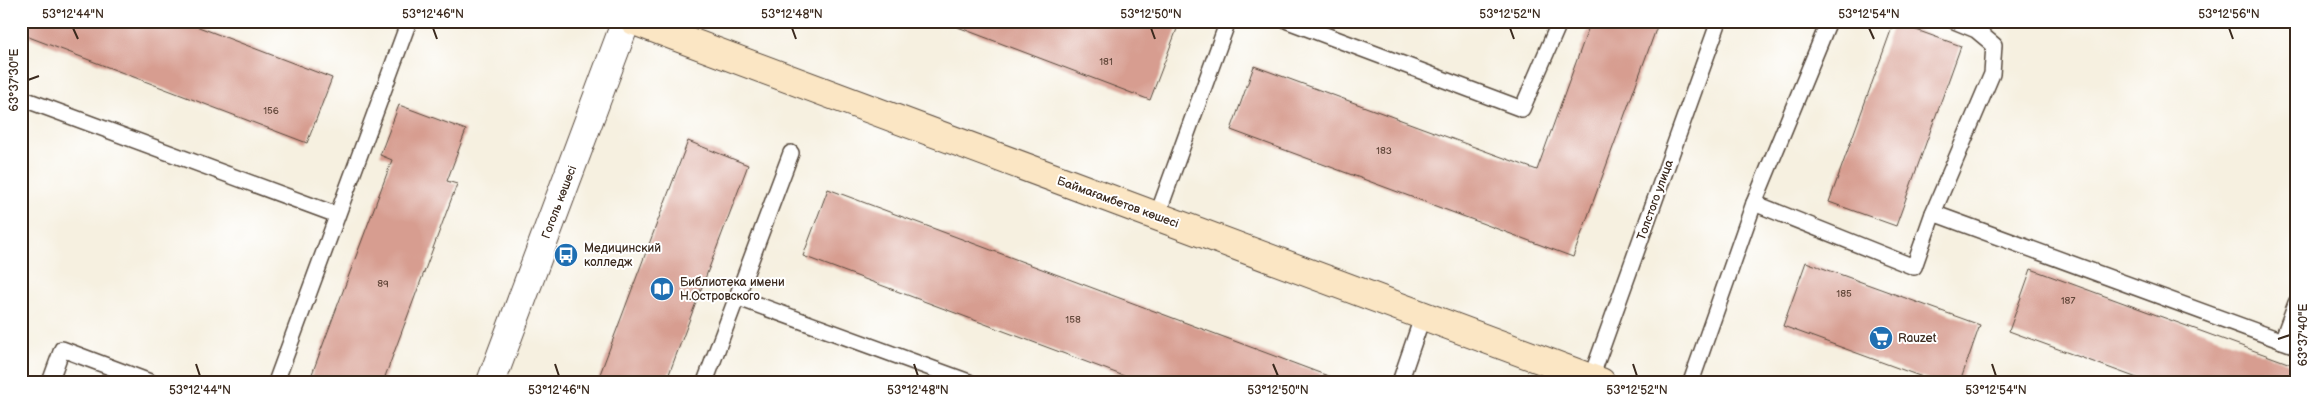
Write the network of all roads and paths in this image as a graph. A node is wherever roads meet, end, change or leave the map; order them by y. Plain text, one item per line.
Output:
1 (409, 21) edge
2 (626, 21) edge
3 (634, 21) edge
4 (1228, 21) edge
5 (1288, 21) edge
6 (1560, 21) edge
7 (1719, 21) edge
8 (1829, 21) edge
9 (1954, 21) edge
10 (21, 98) edge
11 (791, 153) dead end
12 (1754, 203) junction
13 (1933, 213) junction
14 (337, 215) junction
15 (1157, 216) junction
16 (736, 297) junction
17 (2296, 303) edge
18 (1423, 315) junction
19 (2289, 344) edge
20 (1596, 380) edge
21 (50, 382) edge
22 (150, 382) edge
23 (276, 382) edge
24 (491, 382) edge
25 (705, 382) edge
26 (969, 382) edge
27 (1400, 382) edge
28 (1691, 382) edge

1 - 14 lane
2 - 24 street, Гоголь көшесі
3 - 15 main road, Баймағамбетов көшесі
4 - 15 lane
5 - 6 lane
7 - 20 lane, Толстого улица
8 - 12 lane
9 - 13 lane
10 - 14 lane
11 - 16 lane
12 - 13 lane
12 - 28 lane
13 - 19 lane
14 - 23 lane
15 - 18 main road, Баймағамбетов көшесі
16 - 25 lane
16 - 26 lane
17 - 19 lane
18 - 20 main road, Баймағамбетов көшесі
18 - 27 lane
21 - 22 lane

